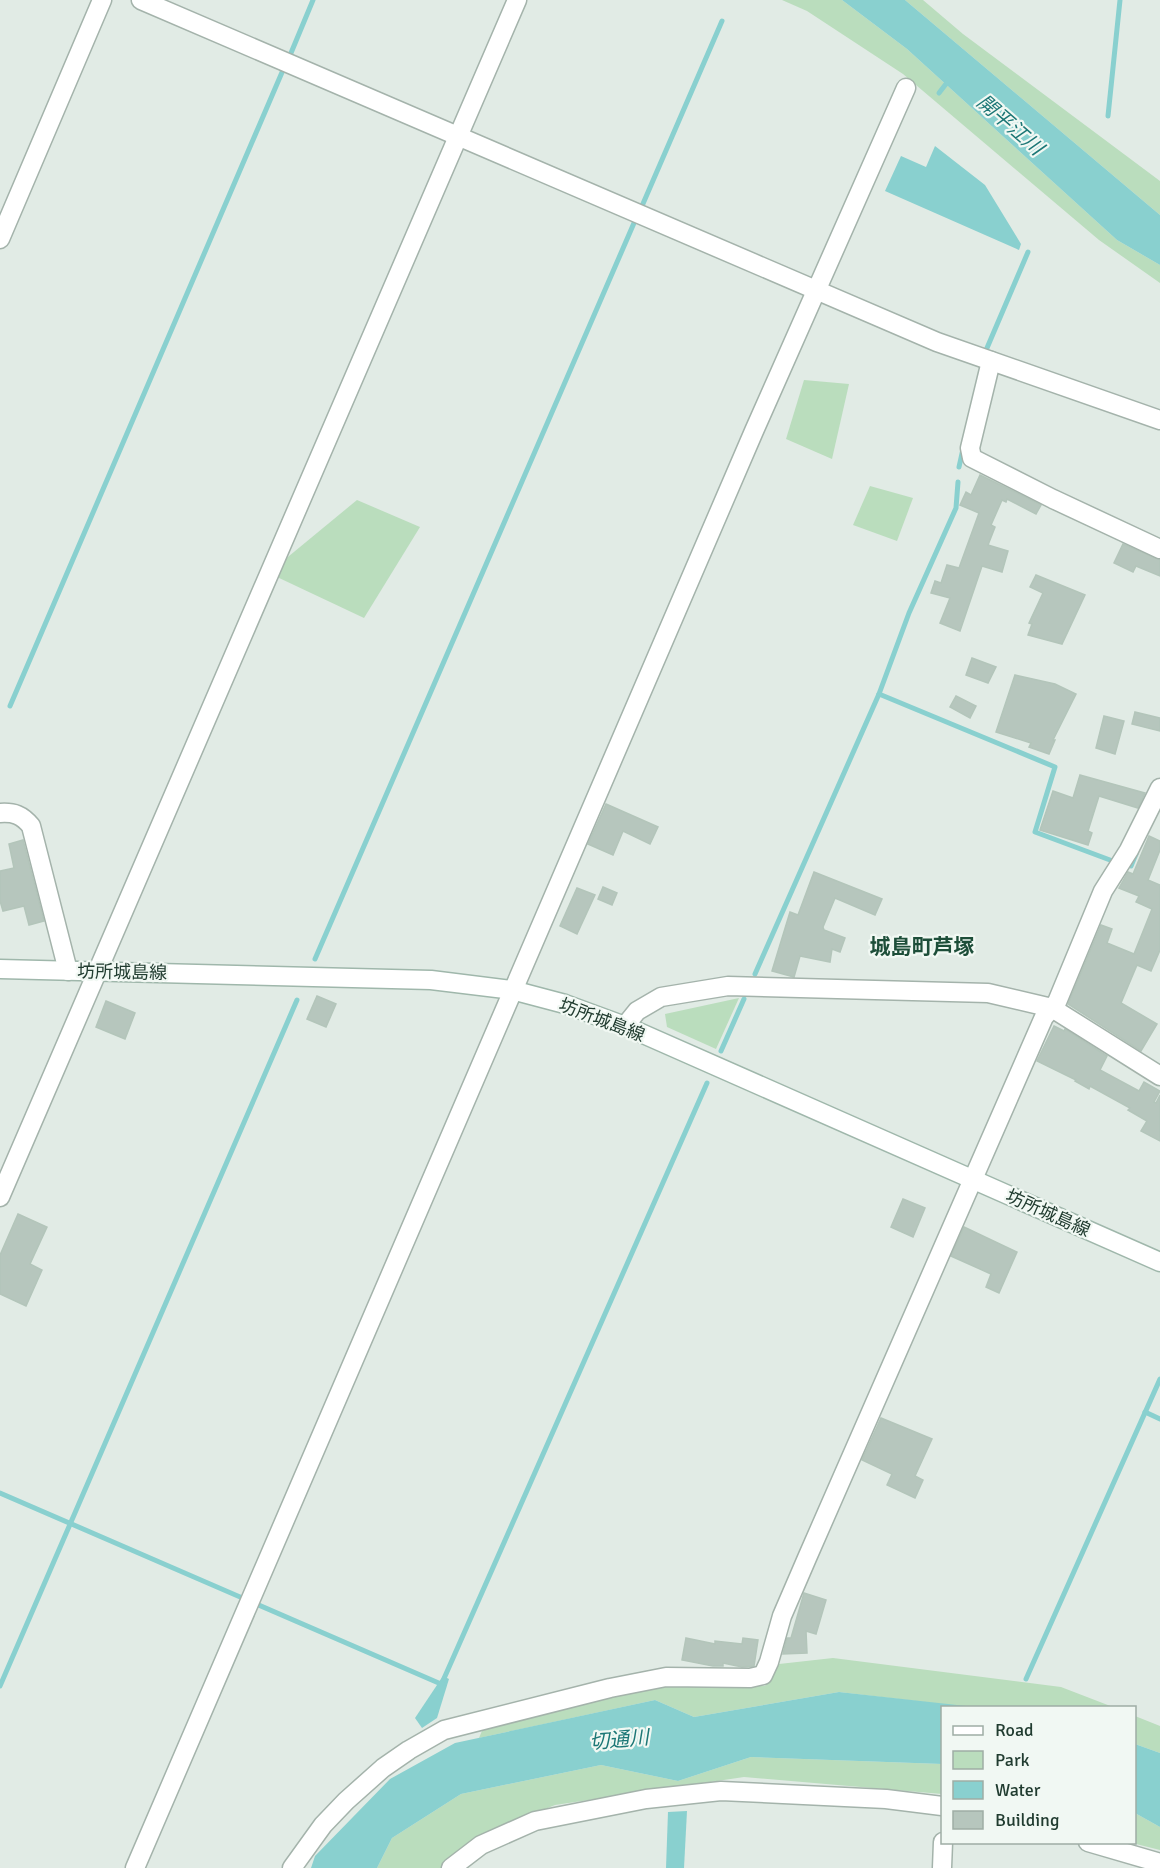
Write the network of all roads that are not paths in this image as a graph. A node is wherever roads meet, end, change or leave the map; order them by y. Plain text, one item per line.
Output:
1 (102, 0) edge
2 (141, 0) edge
3 (517, 0) edge
4 (906, 88) dead end
5 (458, 136) junction
6 (0, 239) edge
7 (815, 291) junction
8 (992, 361) junction
9 (1160, 420) edge
10 (1160, 549) edge
11 (1160, 788) edge
12 (0, 813) edge
13 (0, 969) edge
14 (68, 971) junction
15 (98, 972) junction
16 (512, 990) junction
17 (1052, 1008) junction
18 (625, 1026) junction
19 (1160, 1076) edge
20 (972, 1180) junction
21 (0, 1197) edge
22 (1160, 1262) edge
23 (941, 1806) edge
24 (943, 1844) edge
25 (1095, 1844) edge
26 (1160, 1863) edge
27 (135, 1868) edge
28 (292, 1868) edge
29 (451, 1868) edge
30 (942, 1868) edge

1 - 6 street
2 - 5 street
3 - 5 street
4 - 7 street
5 - 7 street
5 - 15 street
7 - 8 street
7 - 16 street
8 - 9 street
8 - 10 street
11 - 17 street
12 - 14 street
13 - 14 street, 坊所城島線
14 - 15 street, 坊所城島線
15 - 16 street, 坊所城島線
15 - 21 street
16 - 18 street, 坊所城島線
16 - 27 street
17 - 18 street
17 - 19 street
17 - 20 street
18 - 20 street, 坊所城島線
20 - 22 street, 坊所城島線
20 - 28 street
23 - 29 street
24 - 30 street
25 - 26 street

